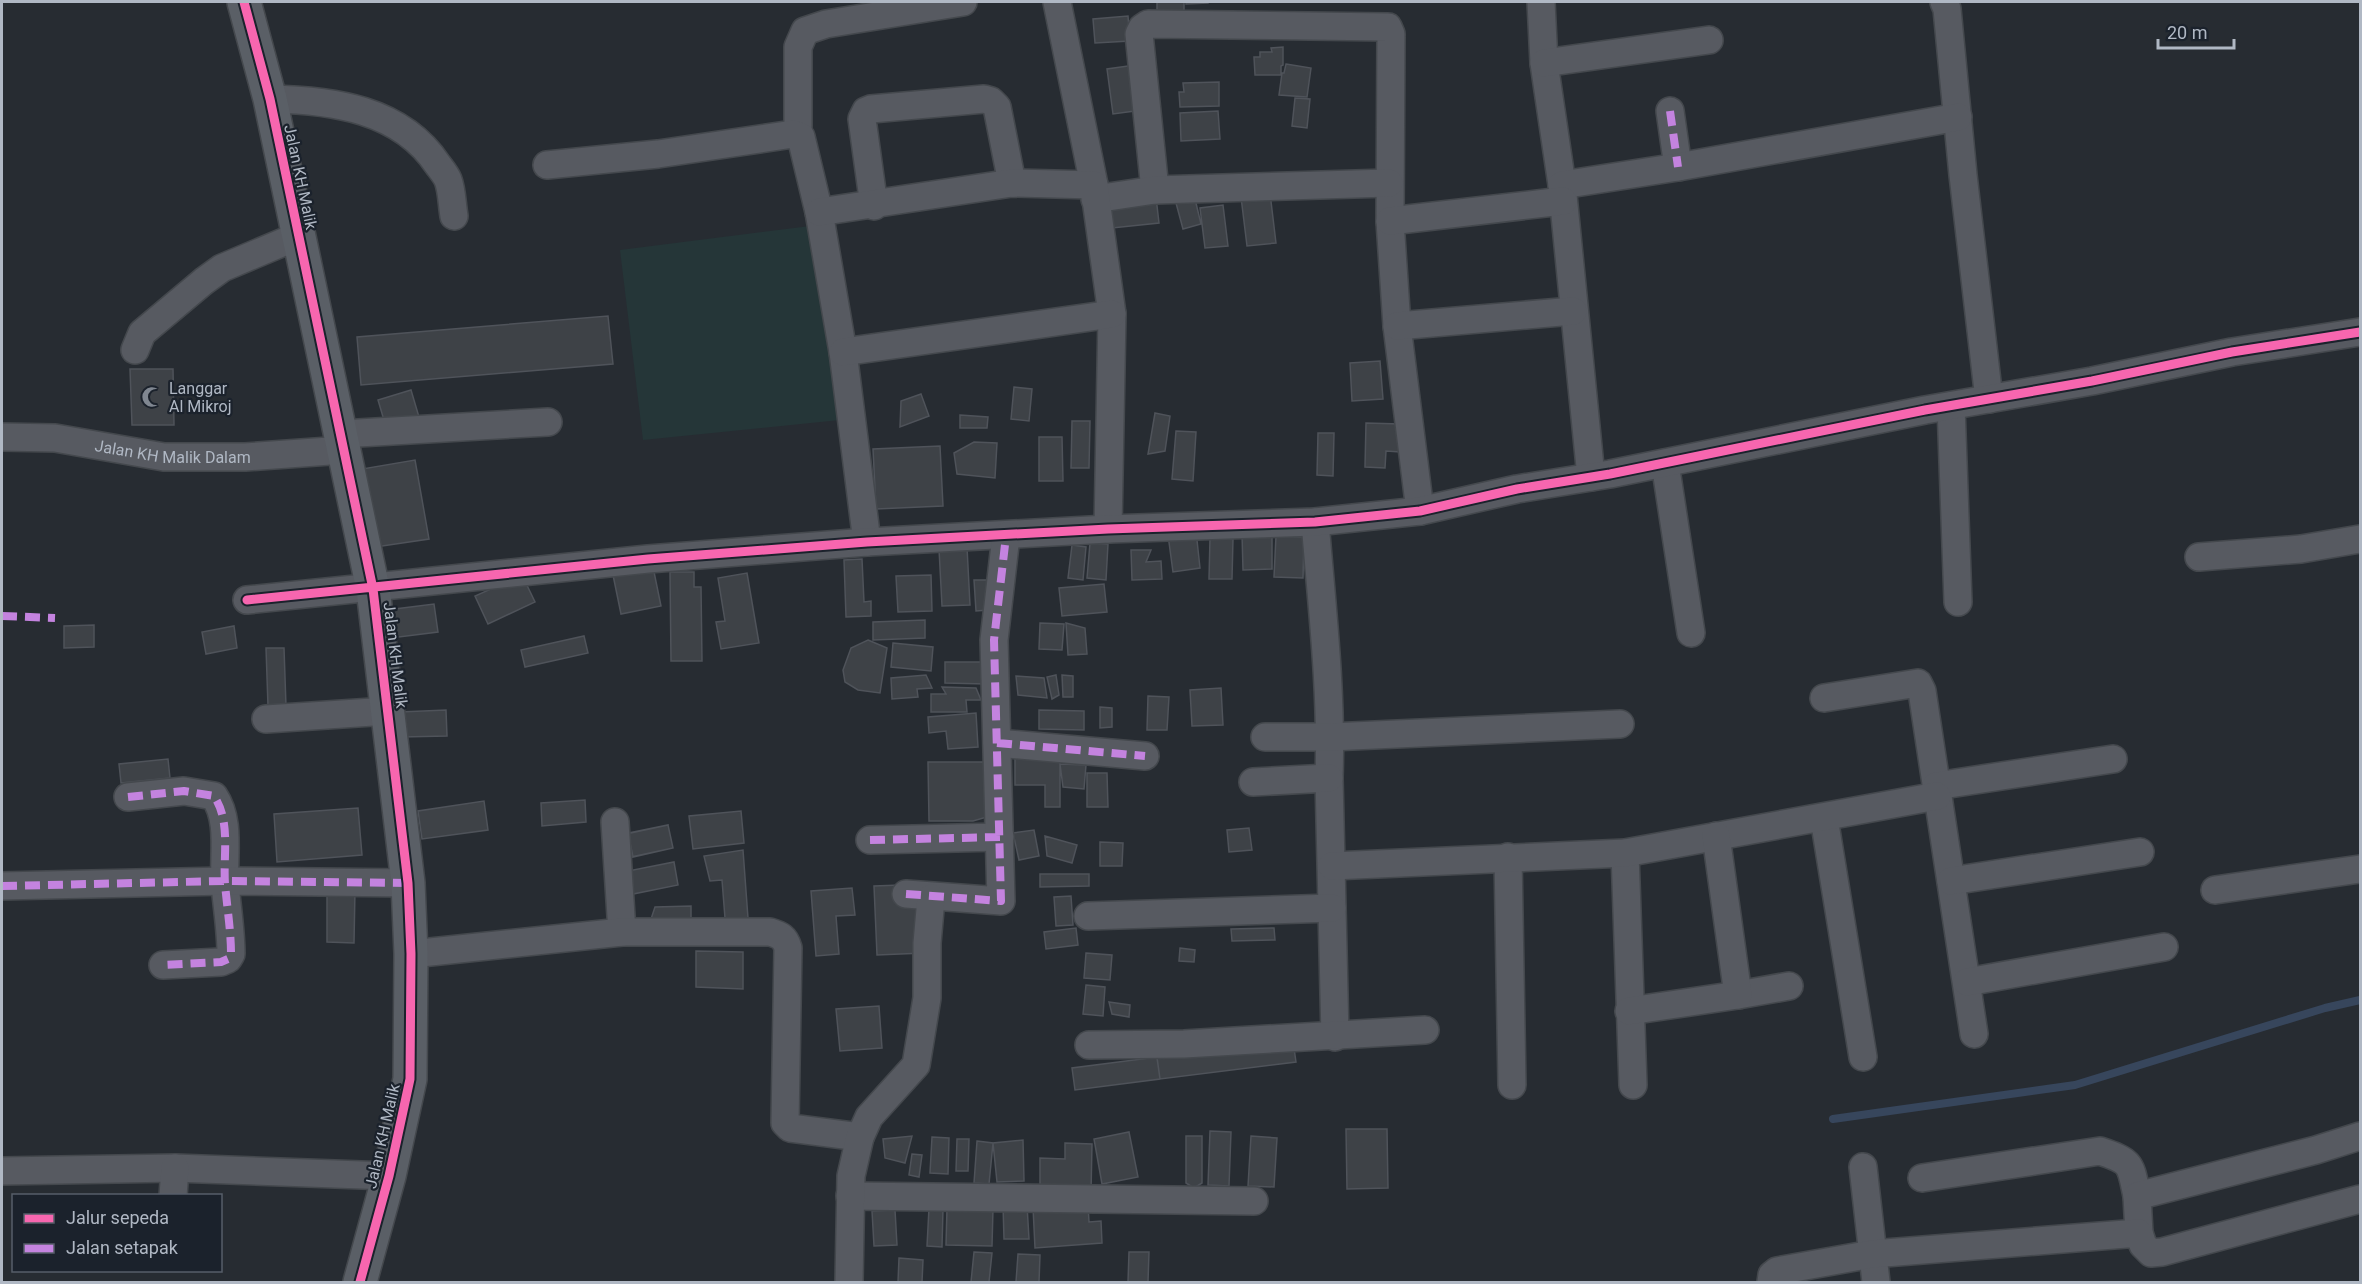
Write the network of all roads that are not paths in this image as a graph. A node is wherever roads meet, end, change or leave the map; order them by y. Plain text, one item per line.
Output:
1 (244, 2) edge
2 (963, 2) edge
3 (1057, 2) edge
4 (1541, 2) edge
5 (1944, 2) edge
6 (825, 13) edge
7 (1709, 40) dead end
8 (1544, 63) junction
9 (270, 99) junction
10 (1670, 111) dead end
11 (1958, 117) junction
12 (798, 135) junction
13 (547, 165) dead end
14 (1678, 167) junction
15 (1012, 183) junction
16 (1389, 183) junction
17 (1155, 190) junction
18 (1094, 192) junction
19 (1562, 193) junction
20 (874, 206) junction
21 (819, 212) junction
22 (454, 216) dead end
23 (1390, 221) junction
24 (298, 236) junction
25 (1574, 311) junction
26 (1112, 314) junction
27 (1397, 326) junction
28 (2361, 332) edge
29 (135, 350) dead end
30 (843, 352) junction
31 (1989, 399) junction
32 (1951, 406) junction
33 (548, 422) dead end
34 (2, 437) edge
35 (343, 442) junction
36 (1665, 463) junction
37 (1591, 477) junction
38 (1420, 511) junction
39 (1314, 522) junction
40 (1108, 529) junction
41 (1006, 536) junction
42 (2361, 539) edge
43 (867, 542) junction
44 (2199, 557) dead end
45 (373, 589) junction
46 (247, 600) dead end
47 (1958, 602) dead end
48 (1691, 633) dead end
49 (1824, 698) dead end
50 (388, 711) junction
51 (266, 719) dead end
52 (1620, 724) dead end
53 (1265, 737) dead end
54 (1330, 737) junction
55 (997, 743) junction
56 (1145, 756) dead end
57 (2113, 759) dead end
58 (1329, 778) junction
59 (1253, 782) dead end
60 (1937, 791) junction
61 (128, 797) dead end
62 (1824, 818) junction
63 (615, 822) dead end
64 (1716, 836) junction
65 (1000, 837) junction
66 (870, 840) dead end
67 (2140, 852) dead end
68 (1625, 853) junction
69 (1508, 857) junction
70 (1332, 866) junction
71 (2361, 868) edge
72 (225, 881) junction
73 (1951, 881) junction
74 (408, 883) junction
75 (2, 886) edge
76 (2216, 890) dead end
77 (1332, 908) junction
78 (1088, 916) dead end
79 (622, 932) junction
80 (2164, 947) dead end
81 (411, 954) junction
82 (163, 965) dead end
83 (1967, 982) junction
84 (1789, 986) dead end
85 (1738, 995) junction
86 (1629, 1011) junction
87 (1425, 1030) dead end
88 (1974, 1034) dead end
89 (1335, 1037) junction
90 (1089, 1045) dead end
91 (1863, 1057) dead end
92 (1512, 1085) dead end
93 (1633, 1085) dead end
94 (2361, 1136) edge
95 (860, 1137) junction
96 (175, 1167) junction
97 (1863, 1167) dead end
98 (2, 1171) edge
99 (389, 1176) junction
100 (1922, 1178) dead end
101 (173, 1194) edge
102 (2138, 1196) junction
103 (850, 1197) junction
104 (2361, 1199) edge
105 (1254, 1201) dead end
106 (2139, 1233) junction
107 (1872, 1254) junction
108 (360, 1282) edge
109 (849, 1282) edge
110 (1772, 1282) edge
111 (1876, 1282) edge

1 - 9 street, Jalan KH Malik
2 - 6 street
3 - 18 street
4 - 8 street
5 - 11 street
6 - 12 street
7 - 8 street
8 - 19 street
9 - 22 street
9 - 24 street, Jalan KH Malik
10 - 14 street
11 - 14 street
11 - 31 street
12 - 13 street
12 - 21 street
14 - 19 street
15 - 18 street
15 - 20 street
15 - 20 street
16 - 17 street
16 - 17 street
16 - 23 street
17 - 18 street
18 - 26 street
19 - 23 street
19 - 25 street
20 - 21 street
21 - 30 street
23 - 27 street
24 - 29 street
24 - 35 street, Jalan KH Malik
25 - 27 street
25 - 37 street
26 - 30 street
26 - 40 street
27 - 38 street
28 - 31 street
30 - 43 street
31 - 32 street
32 - 36 street
32 - 47 street
33 - 35 street, Jalan KH Malik Dalam
34 - 35 street, Jalan KH Malik Dalam
35 - 45 street, Jalan KH Malik
36 - 37 street
36 - 48 street
37 - 38 street
38 - 39 street
39 - 40 street
39 - 54 street
40 - 41 street
41 - 43 street
41 - 55 street
42 - 44 street
43 - 45 street
45 - 46 street
45 - 50 street, Jalan KH Malik
49 - 60 street
50 - 51 street
50 - 74 street, Jalan KH Malik
52 - 54 street
53 - 54 street
54 - 58 street
55 - 56 street
55 - 65 street
57 - 60 street
58 - 59 street
58 - 70 street
60 - 62 street
60 - 73 street
61 - 72 street
62 - 64 street
62 - 91 street
63 - 79 street
64 - 68 street
64 - 85 street
65 - 66 street
65 - 95 street
67 - 73 street
68 - 69 street
68 - 86 street
69 - 70 street
69 - 92 street
70 - 77 street
71 - 76 street
72 - 74 street
72 - 75 street
72 - 82 street
73 - 83 street
74 - 81 street, Jalan KH Malik
77 - 78 street
77 - 89 street
79 - 81 street
79 - 95 street
80 - 83 street
81 - 99 street, Jalan KH Malik
83 - 88 street
84 - 85 street
85 - 86 street
86 - 93 street
87 - 89 street
89 - 90 street
94 - 102 street
95 - 103 street
96 - 98 street
96 - 99 street
96 - 101 street
97 - 107 street
99 - 108 street, Jalan KH Malik
100 - 102 street
102 - 106 street
103 - 105 street
103 - 109 street
104 - 106 street
106 - 107 street
107 - 110 street
107 - 111 street

